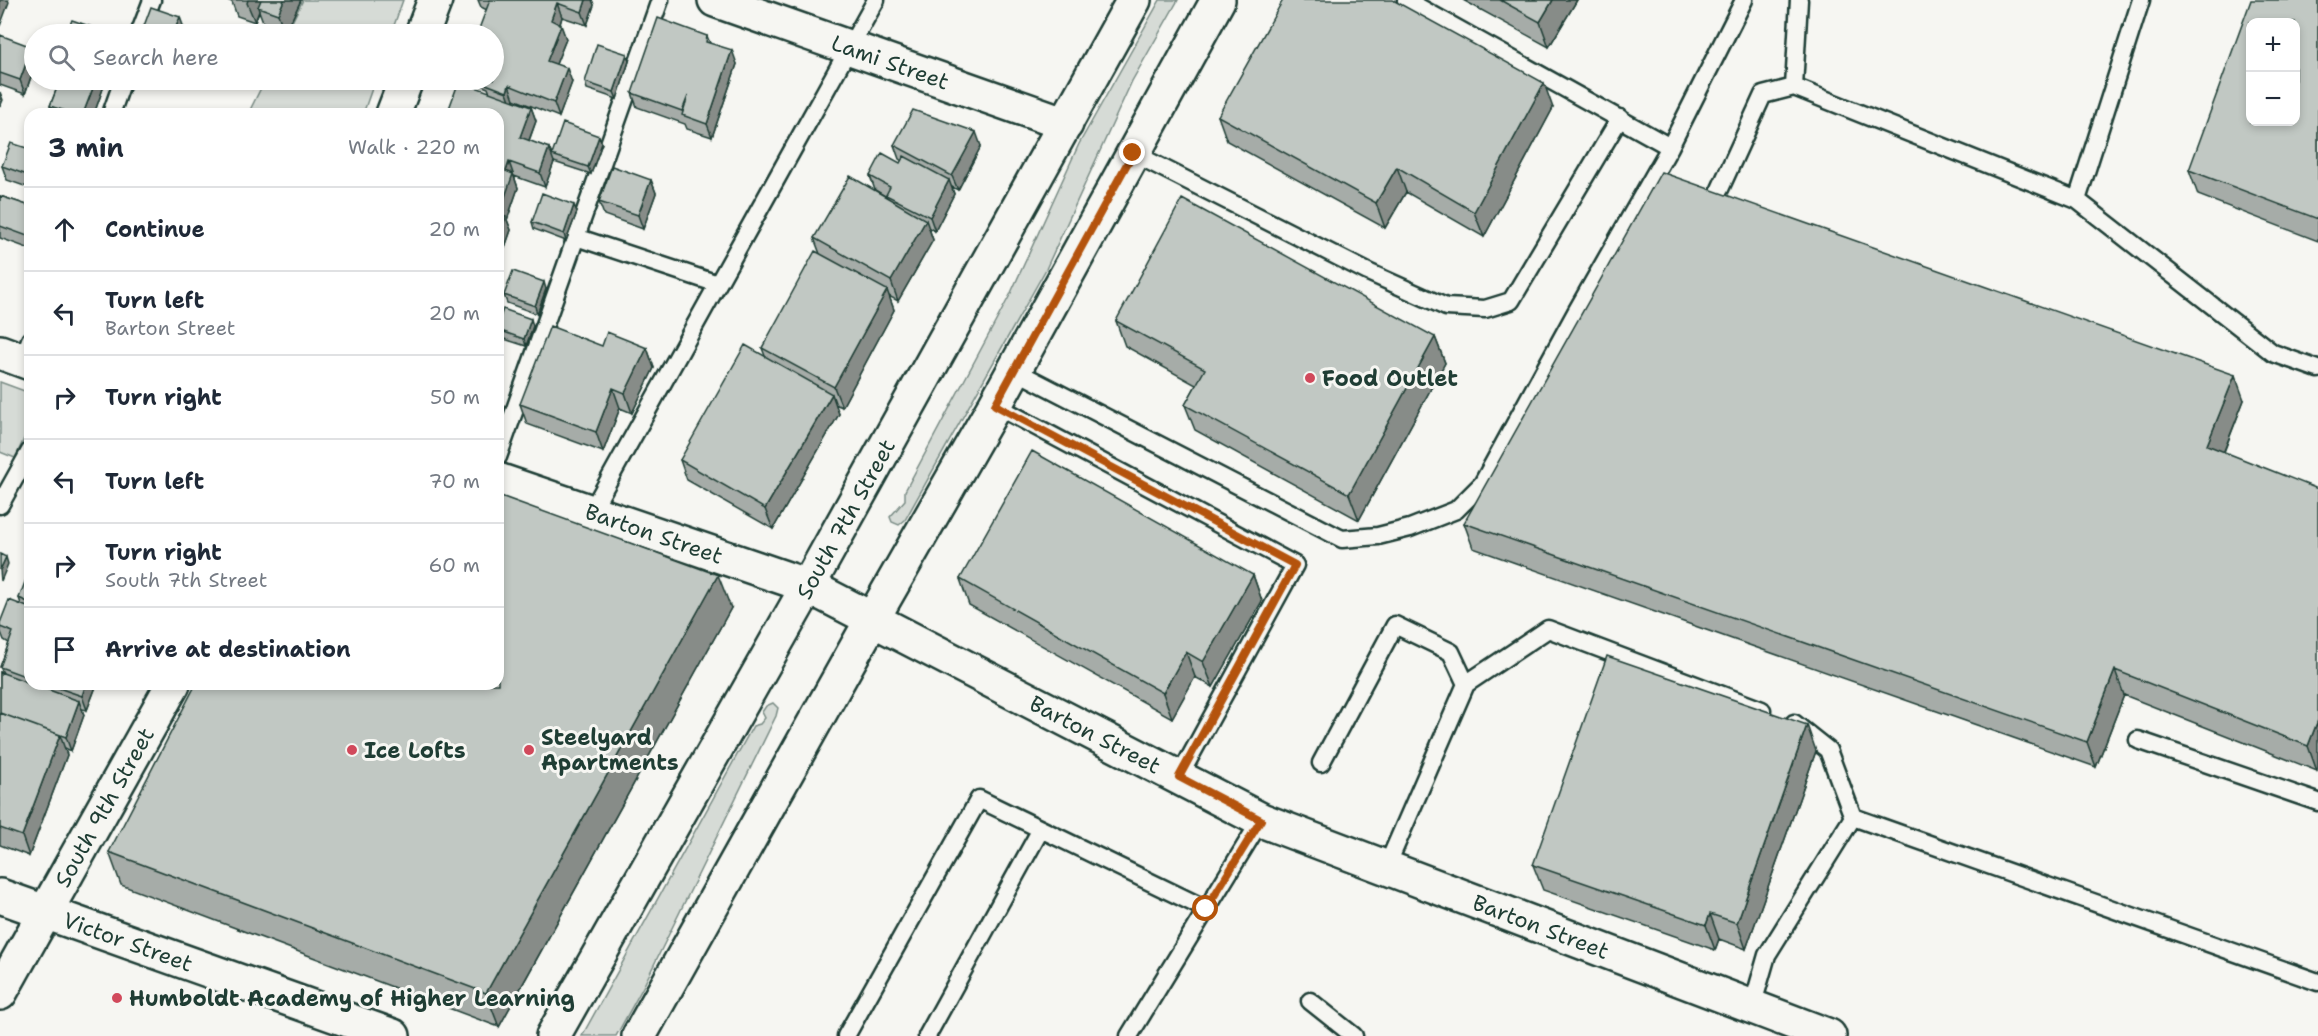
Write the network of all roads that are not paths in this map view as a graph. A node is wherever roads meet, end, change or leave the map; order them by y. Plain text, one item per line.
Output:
1 (152, 0) edge
2 (435, 0) edge
3 (660, 0) edge
4 (715, 0) edge
5 (876, 0) edge
6 (1134, 0) edge
7 (1218, 0) edge
8 (1406, 0) edge
9 (1744, 0) edge
10 (1799, 0) edge
11 (2141, 0) edge
12 (143, 24) edge
13 (426, 24) edge
14 (851, 48) junction
15 (1794, 87) junction
16 (119, 90) edge
17 (402, 90) edge
18 (113, 108) edge
19 (395, 108) edge
20 (1620, 118) junction
21 (1066, 124) junction
22 (1670, 147) junction
23 (1133, 153) junction
24 (1720, 189) dead end
25 (2077, 200) junction
26 (576, 237) junction
27 (718, 284) junction
28 (2318, 369) edge
29 (1014, 370) junction
30 (995, 405) junction
31 (504, 440) edge
32 (24, 462) edge
33 (504, 482) edge
34 (0, 505) edge
35 (591, 512) junction
36 (808, 586) junction
37 (873, 618) junction
38 (1466, 684) junction
39 (170, 690) edge
40 (2138, 740) dead end
41 (1321, 763) dead end
42 (1179, 777) junction
43 (2318, 802) edge
44 (1853, 817) junction
45 (1261, 820) junction
46 (1041, 829) junction
47 (1386, 868) junction
48 (0, 896) edge
49 (1206, 909) junction
50 (45, 912) junction
51 (2318, 982) edge
52 (0, 993) edge
53 (1310, 1001) dead end
54 (1752, 1007) junction
55 (1786, 1028) edge
56 (393, 1036) edge
57 (553, 1036) edge
58 (639, 1036) edge
59 (846, 1036) edge
60 (927, 1036) edge
61 (1129, 1036) edge
62 (1354, 1036) edge
63 (1828, 1036) edge

1 - 12 lane
2 - 13 street
3 - 26 lane
4 - 14 street, Lami Street
5 - 14 lane
6 - 21 street, South 7th Street
7 - 23 street
8 - 20 lane
9 - 22 lane
10 - 15 lane
11 - 25 lane
14 - 21 street, Lami Street
14 - 27 lane
15 - 24 lane
15 - 25 lane
16 - 18 lane
17 - 19 street
20 - 22 lane
20 - 23 lane
21 - 36 street, South 7th Street
22 - 29 lane
23 - 29 street
25 - 28 lane
26 - 27 lane
26 - 31 lane
27 - 35 lane
29 - 30 street
30 - 37 street
30 - 42 lane
32 - 34 lane
33 - 35 street, Barton Street
35 - 36 street, Barton Street
36 - 37 street, Barton Street
36 - 57 street, South 7th Street
37 - 42 street, Barton Street
37 - 58 street
38 - 41 lane
38 - 44 lane
38 - 47 lane
39 - 50 street, South 9th Street
40 - 43 lane
42 - 45 street, Barton Street
44 - 51 lane
44 - 54 lane
45 - 47 street, Barton Street
45 - 49 lane
46 - 49 lane
46 - 59 lane
46 - 60 lane
47 - 54 street, Barton Street
48 - 50 street, Victor Street
49 - 61 lane
50 - 52 street, South 9th Street
50 - 56 street, Victor Street
53 - 62 lane
54 - 55 street, Barton Street
55 - 63 street, Barton Street

